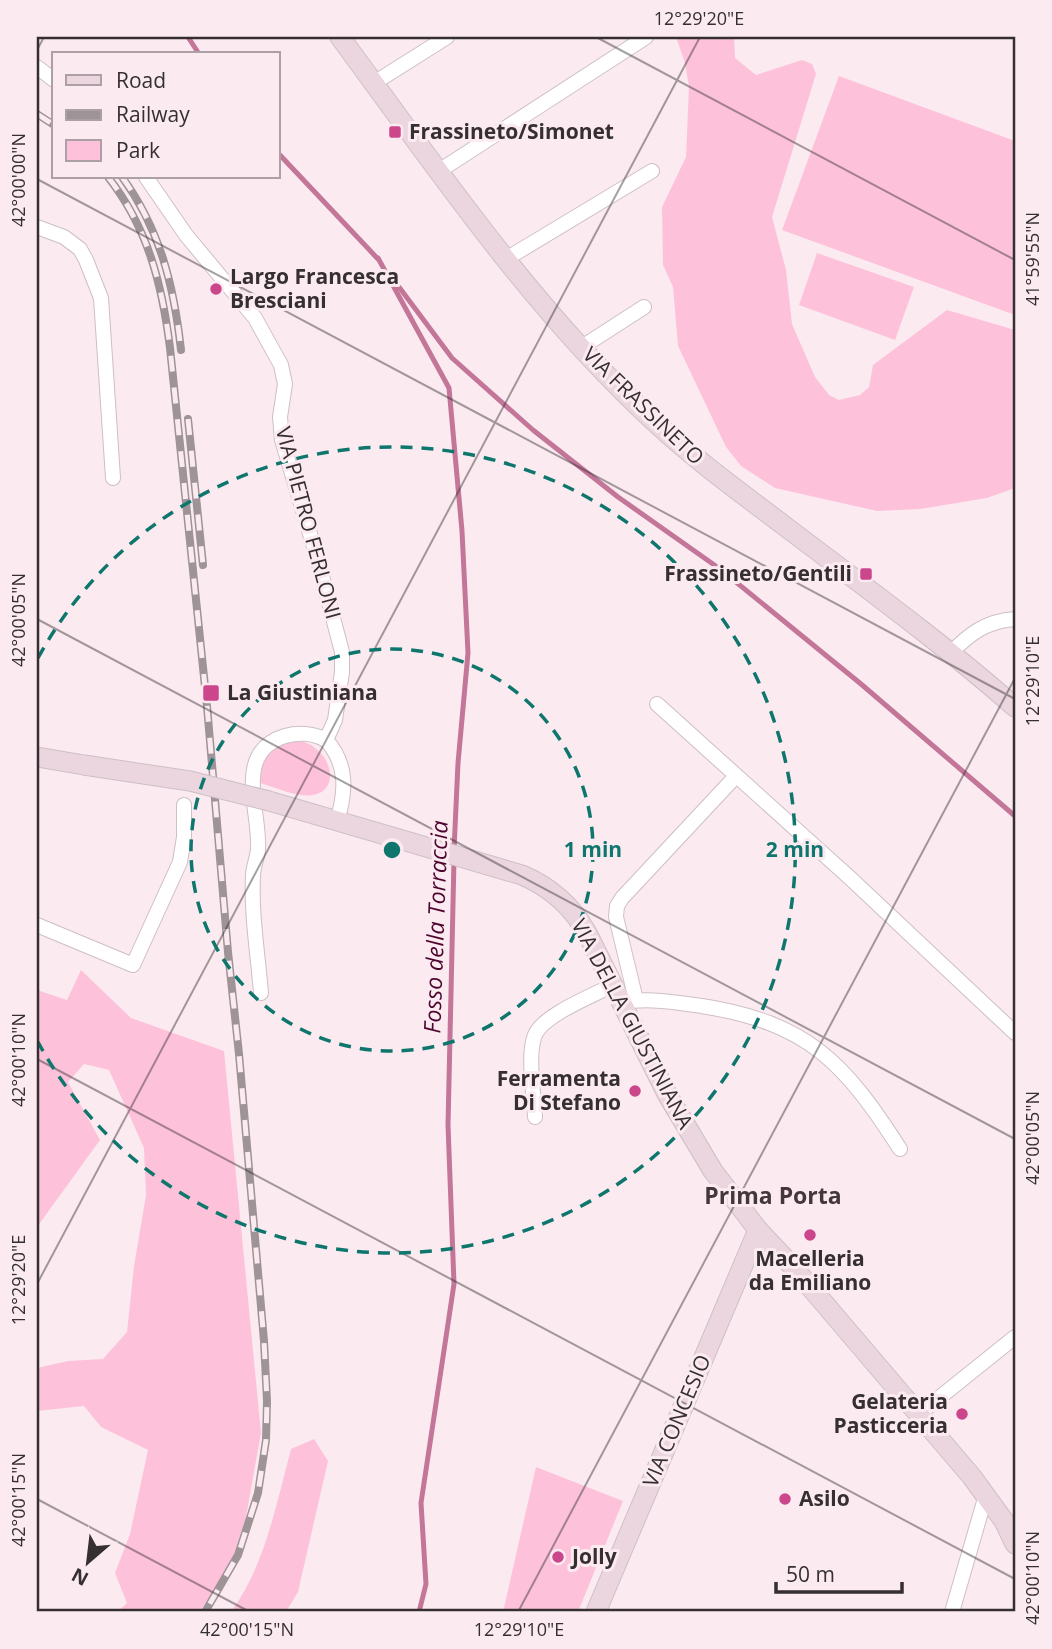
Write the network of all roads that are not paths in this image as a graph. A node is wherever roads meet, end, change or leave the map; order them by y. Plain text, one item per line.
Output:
1 (340, 37) edge
2 (447, 37) edge
3 (646, 37) edge
4 (37, 67) edge
5 (52, 78) edge
6 (374, 83) junction
7 (439, 171) junction
8 (652, 171) dead end
9 (147, 178) edge
10 (37, 227) edge
11 (506, 259) junction
12 (644, 307) dead end
13 (582, 347) junction
14 (113, 478) dead end
15 (1015, 620) edge
16 (951, 653) junction
17 (657, 704) dead end
18 (1015, 707) edge
19 (326, 740) junction
20 (37, 757) edge
21 (736, 776) junction
22 (184, 805) dead end
23 (337, 821) junction
24 (37, 925) edge
25 (261, 993) dead end
26 (624, 996) junction
27 (1015, 1033) edge
28 (535, 1117) dead end
29 (900, 1149) dead end
30 (758, 1230) junction
31 (1015, 1338) edge
32 (919, 1414) junction
33 (986, 1495) junction
34 (1015, 1544) edge
35 (596, 1612) edge
36 (952, 1612) edge

1 - 6 street, VIA FRASSINETO
2 - 6 street
3 - 7 street
4 - 5 street
6 - 7 street, VIA FRASSINETO
7 - 11 street, VIA FRASSINETO
8 - 11 street
9 - 19 street, VIA PIETRO FERLONI
10 - 14 street
11 - 13 street, VIA FRASSINETO
12 - 13 street
13 - 16 street, VIA FRASSINETO
15 - 16 street
16 - 18 street, VIA FRASSINETO
17 - 21 street
19 - 23 street
19 - 25 street
20 - 23 street, VIA DELLA GIUSTINIANA, bridge
21 - 26 street
21 - 27 street
22 - 24 street
23 - 26 street, VIA DELLA GIUSTINIANA
26 - 28 street
26 - 29 street
26 - 30 street, VIA DELLA GIUSTINIANA
30 - 32 street, VIA DELLA GIUSTINIANA
30 - 35 street, VIA CONCESIO
31 - 32 street
32 - 33 street, VIA DELLA GIUSTINIANA
33 - 34 street, VIA DELLA GIUSTINIANA
33 - 36 street

